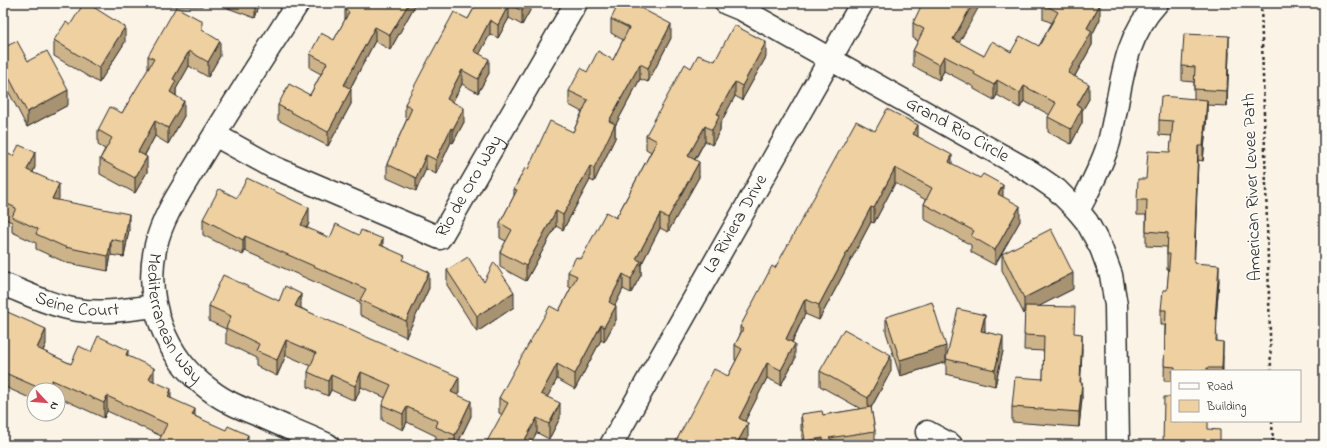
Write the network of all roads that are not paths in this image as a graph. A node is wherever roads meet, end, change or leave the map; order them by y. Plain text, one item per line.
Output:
1 (298, 3) edge
2 (576, 3) edge
3 (726, 3) edge
4 (862, 3) edge
5 (1157, 3) edge
6 (830, 58) junction
7 (215, 135) junction
8 (1078, 211) junction
9 (3, 284) edge
10 (155, 306) junction
11 (927, 432) dead end
12 (328, 445) edge
13 (611, 445) edge
14 (952, 445) edge
15 (1118, 445) edge

1 - 7 street, Mediterranean Way
2 - 7 street, Rio de Oro Way
3 - 6 street
4 - 6 street, La Riviera Drive
5 - 8 street
6 - 8 street, Grand Rio Circle
6 - 13 street, La Riviera Drive
7 - 10 street, Mediterranean Way
8 - 15 street, Grand Rio Circle
9 - 10 street, Seine Court
10 - 12 street, Mediterranean Way
11 - 14 street

